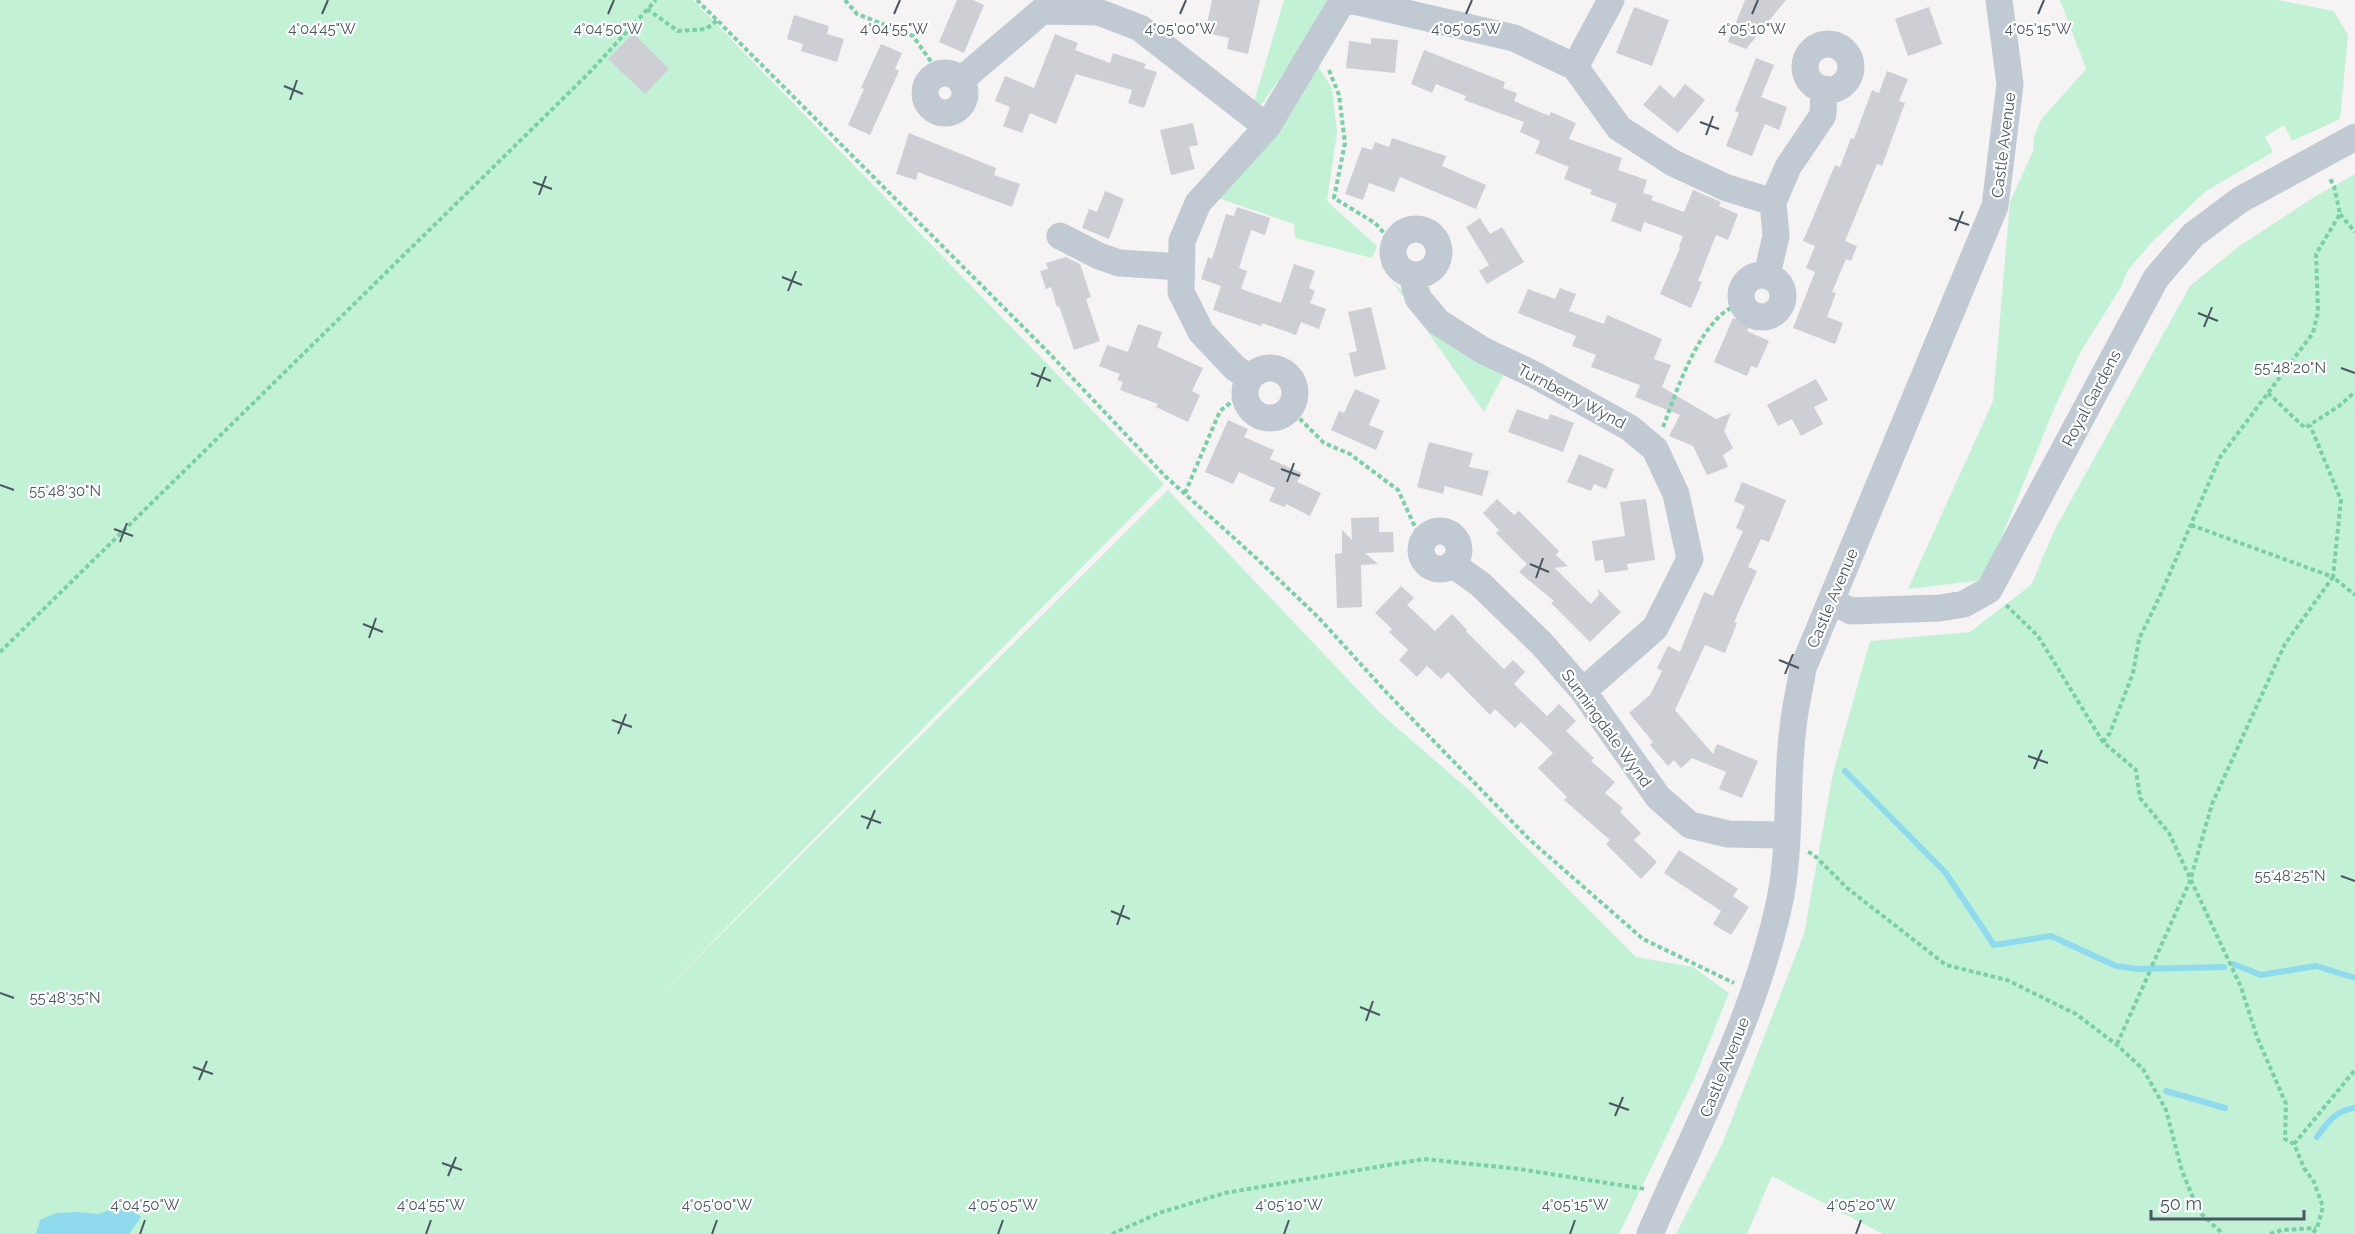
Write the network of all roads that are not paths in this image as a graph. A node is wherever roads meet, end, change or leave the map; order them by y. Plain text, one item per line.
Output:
1 (1342, 0) edge
2 (1350, 0) edge
3 (1611, 0) edge
4 (1999, 0) edge
5 (1575, 67) junction
6 (950, 77) road end
7 (1824, 89) dead end
8 (1267, 128) junction
9 (2355, 137) edge
10 (1773, 202) junction
11 (1060, 236) dead end
12 (1181, 267) junction
13 (1412, 275) junction
14 (1767, 275) junction
15 (1248, 381) junction
16 (1422, 542) road end
17 (1831, 601) junction
18 (1583, 691) junction
19 (1786, 839) junction
20 (1650, 1234) edge

1 - 8 street
2 - 5 street
3 - 5 street
4 - 17 street, Castle Avenue
5 - 10 street
6 - 8 street
7 - 10 street
8 - 12 street
9 - 17 street, Royal Gardens
10 - 14 street
11 - 12 street
12 - 15 street
13 - 13 street, Turnberry Wynd
13 - 18 street, Turnberry Wynd
14 - 14 street
15 - 15 street
16 - 18 street, Sunningdale Wynd
17 - 19 street, Castle Avenue
18 - 19 street, Sunningdale Wynd
19 - 20 street, Castle Avenue

